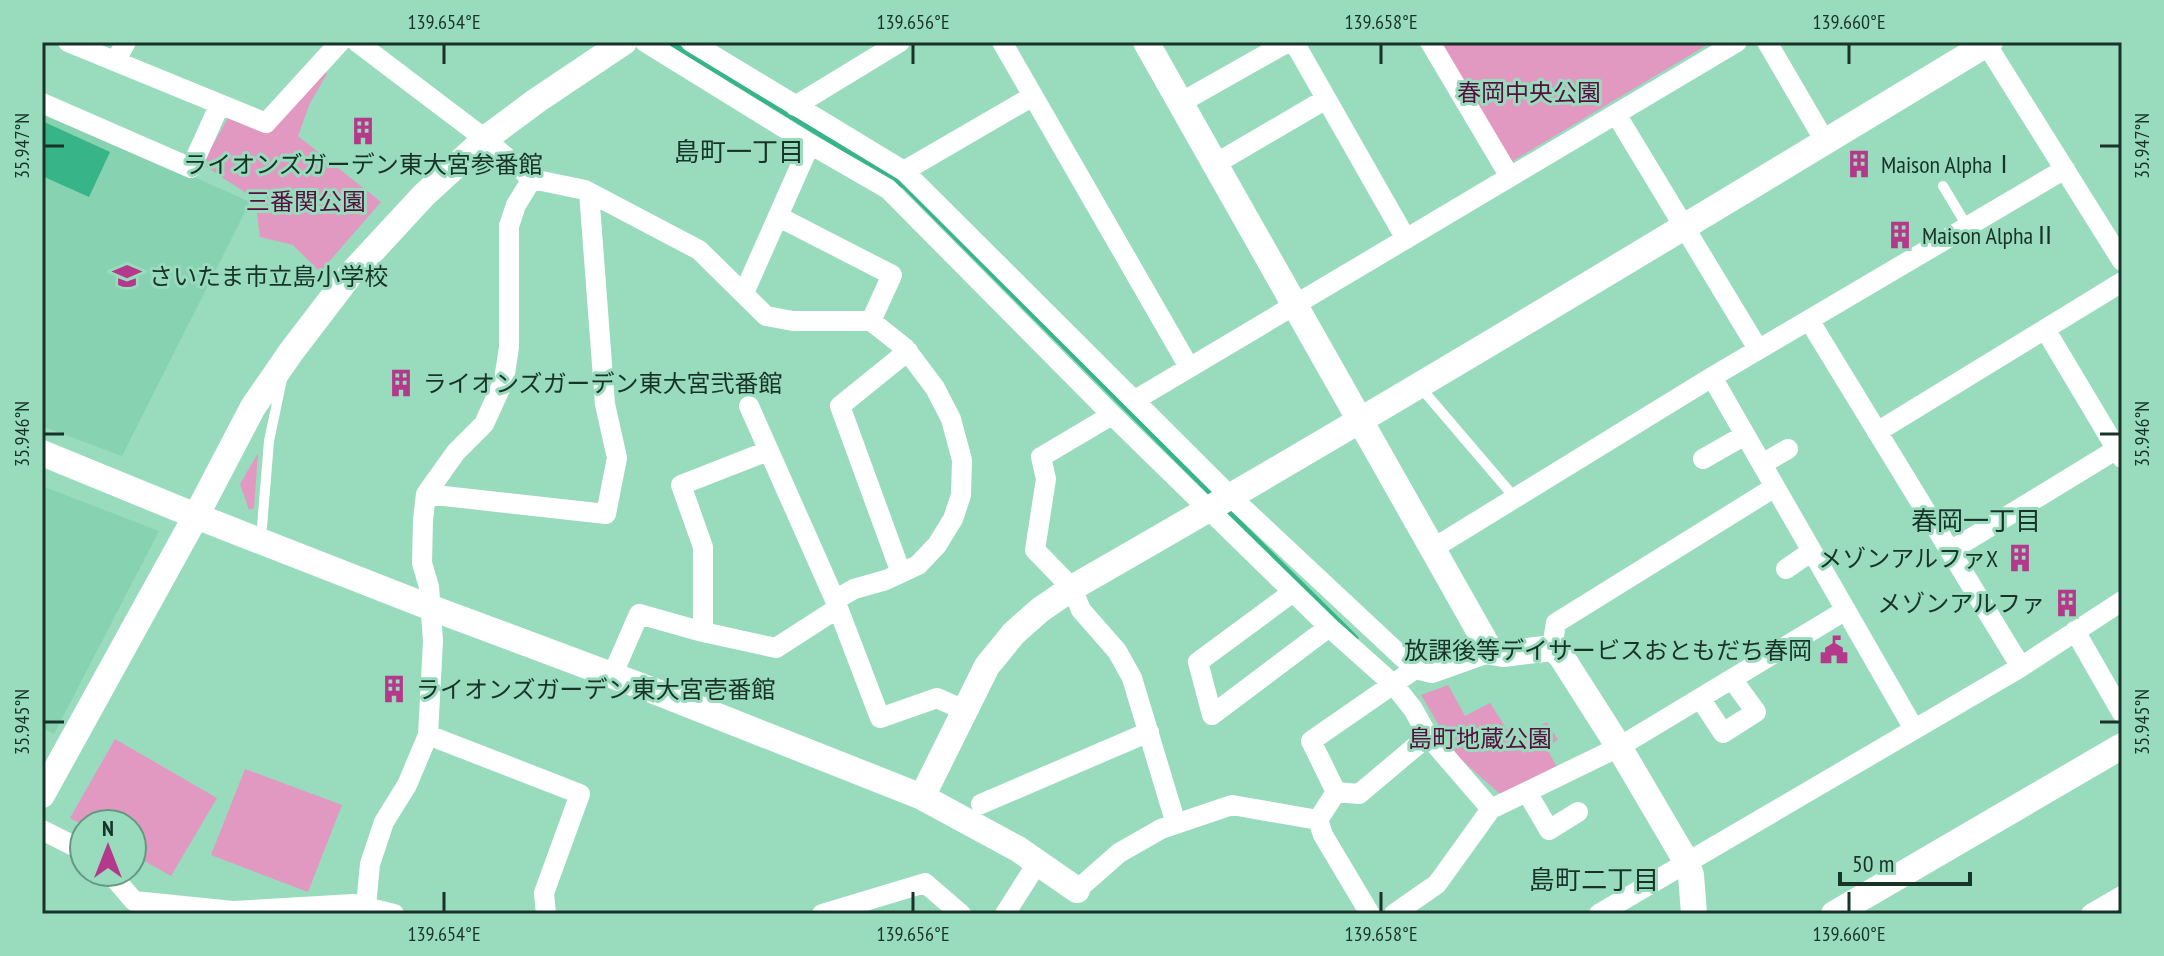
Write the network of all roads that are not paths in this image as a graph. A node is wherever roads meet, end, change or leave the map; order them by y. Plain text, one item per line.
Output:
1 (68, 42) edge
2 (340, 42) edge
3 (357, 42) edge
4 (624, 42) edge
5 (645, 42) edge
6 (691, 42) edge
7 (900, 42) edge
8 (1002, 42) edge
9 (1146, 42) edge
10 (1288, 42) edge
11 (1294, 42) edge
12 (1430, 42) edge
13 (1737, 42) edge
14 (1767, 42) edge
15 (1987, 43) edge
16 (121, 51) edge
17 (1033, 96) junction
18 (1326, 99) junction
19 (42, 103) edge
20 (1180, 103) junction
21 (220, 104) junction
22 (795, 106) junction
23 (1616, 114) junction
24 (485, 139) junction
25 (1826, 143) junction
26 (810, 144) junction
27 (1215, 164) junction
28 (2065, 169) junction
29 (904, 171) junction
30 (1510, 177) junction
31 (532, 179) junction
32 (1943, 186) dead end
33 (589, 192) junction
34 (779, 217) junction
35 (1967, 226) junction
36 (1684, 227) junction
37 (1406, 239) junction
38 (2122, 261) edge
39 (2122, 282) edge
40 (744, 293) junction
41 (1295, 305) junction
42 (1809, 320) junction
43 (871, 321) junction
44 (2045, 329) junction
45 (1758, 349) junction
46 (908, 351) junction
47 (287, 357) junction
48 (1189, 367) junction
49 (1712, 377) junction
50 (1420, 386) junction
51 (1135, 400) junction
52 (749, 406) dead end
53 (1112, 415) junction
54 (1361, 421) junction
55 (1877, 432) junction
56 (1745, 435) junction
57 (1788, 449) dead end
58 (768, 451) junction
59 (42, 453) edge
60 (2120, 454) edge
61 (1703, 459) dead end
62 (1762, 464) junction
63 (1775, 487) junction
64 (426, 494) junction
65 (1515, 498) junction
66 (1219, 503) junction
67 (196, 516) junction
68 (262, 527) dead end
69 (1432, 549) junction
70 (1812, 551) junction
71 (1950, 551) junction
72 (1786, 569) dead end
73 (901, 573) junction
74 (1072, 588) junction
75 (1293, 592) junction
76 (2122, 601) edge
77 (836, 604) junction
78 (429, 607) junction
79 (1846, 610) junction
80 (1329, 627) junction
81 (2075, 631) junction
82 (703, 632) junction
83 (1552, 648) junction
84 (1491, 652) junction
85 (2021, 667) junction
86 (1415, 669) junction
87 (612, 676) junction
88 (1732, 679) junction
89 (1394, 685) junction
90 (1700, 698) junction
91 (964, 710) junction
92 (2122, 713) edge
93 (1914, 729) junction
94 (1149, 732) junction
95 (428, 735) junction
96 (1428, 736) junction
97 (2122, 746) edge
98 (1619, 747) junction
99 (53, 750) edge
100 (1336, 792) junction
101 (1527, 792) junction
102 (42, 795) edge
103 (922, 797) junction
104 (981, 804) dead end
105 (1491, 809) junction
106 (1578, 812) dead end
107 (1318, 820) junction
108 (1176, 824) junction
109 (42, 830) edge
110 (68, 843) edge
111 (1686, 861) junction
112 (1038, 862) junction
113 (120, 888) edge
114 (1077, 890) joint
115 (2122, 896) edge
116 (366, 906) junction
117 (134, 908) edge
118 (196, 910) edge
119 (320, 910) edge
120 (274, 911) edge
121 (394, 914) edge
122 (546, 914) edge
123 (822, 914) edge
124 (961, 914) edge
125 (1005, 914) edge
126 (1370, 914) edge
127 (1394, 914) edge
128 (1599, 914) edge
129 (1694, 914) edge
130 (1834, 914) edge
131 (2091, 914) edge

1 - 16 street
2 - 21 street
3 - 24 street
4 - 24 street
5 - 26 street
6 - 22 street
7 - 22 street
8 - 17 street
9 - 20 street
10 - 20 street
11 - 18 street
12 - 30 street
13 - 23 street
14 - 25 street
15 - 25 street
15 - 28 street
16 - 21 street
17 - 29 street
17 - 48 street
18 - 27 street
18 - 37 street
19 - 21 street
20 - 27 street
22 - 29 street
23 - 30 street
23 - 36 street
24 - 31 street
24 - 47 street
25 - 36 street
26 - 34 street
26 - 53 street
27 - 41 street
28 - 35 street
28 - 38 street
29 - 51 street
30 - 37 street
31 - 33 street
31 - 64 street
32 - 35 lane
33 - 40 street
33 - 64 street
34 - 40 street
34 - 43 street
35 - 42 street
36 - 45 street
36 - 50 street
37 - 41 street
39 - 44 street
40 - 43 street
41 - 48 street
41 - 54 street
42 - 45 street
42 - 55 street
43 - 46 street
44 - 55 street
44 - 60 street
45 - 49 street
46 - 73 street
46 - 73 street
47 - 67 street
47 - 68 lane
48 - 51 street
49 - 56 street
49 - 65 street
50 - 54 street
50 - 65 lane
51 - 66 street
52 - 58 street
53 - 66 street
53 - 74 street
54 - 66 street
54 - 69 street
55 - 71 street
56 - 61 street
56 - 62 street
57 - 62 street
58 - 77 street
58 - 82 street
59 - 67 street
60 - 71 street
62 - 63 street
63 - 70 street
63 - 83 street
64 - 78 street
65 - 69 street
66 - 74 street
66 - 75 street
66 - 86 street
67 - 78 street
67 - 99 street
69 - 84 street
70 - 72 street
70 - 79 street
71 - 85 street
73 - 77 street
74 - 91 street
74 - 94 street
75 - 80 street
75 - 80 street
76 - 81 street
77 - 82 street
77 - 91 street
78 - 87 street
78 - 95 street
79 - 88 street
79 - 93 street
80 - 89 street
81 - 85 street
81 - 92 street
82 - 87 street
83 - 84 street
83 - 98 street
84 - 86 street
85 - 93 street
86 - 89 street
87 - 103 street
88 - 90 street
88 - 90 street
89 - 96 street
89 - 100 street
90 - 98 street
91 - 103 street
93 - 111 street
94 - 104 street
94 - 108 street
95 - 116 street
95 - 122 street
96 - 100 street
96 - 105 street
97 - 130 street
98 - 101 street
98 - 111 street
99 - 102 street
100 - 107 street
101 - 105 street
101 - 106 street
103 - 112 street
105 - 127 street
107 - 108 street
107 - 126 street
108 - 114 street
109 - 110 street
111 - 128 street
111 - 129 street
112 - 114 street
112 - 125 street
113 - 117 street
115 - 131 street
116 - 119 street
116 - 121 street
117 - 118 street
118 - 120 street
119 - 120 street
123 - 124 street

